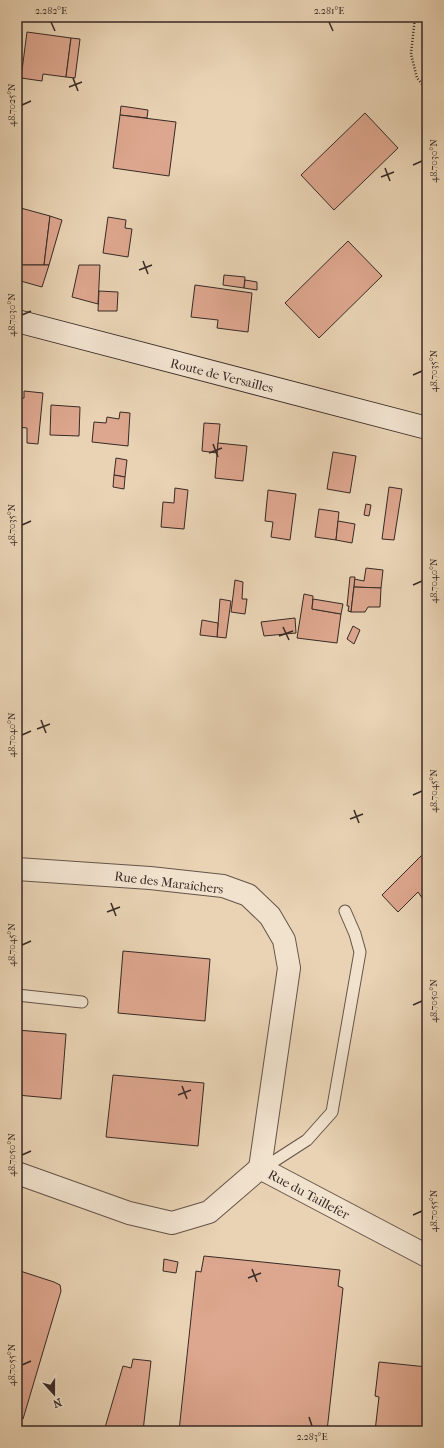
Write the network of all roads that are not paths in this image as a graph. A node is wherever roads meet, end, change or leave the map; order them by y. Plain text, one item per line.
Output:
1 (17, 322) edge
2 (427, 428) edge
3 (17, 868) edge
4 (345, 911) dead end
5 (17, 995) edge
6 (82, 1002) dead end
7 (261, 1168) junction
8 (17, 1173) edge
9 (427, 1256) edge

1 - 2 street, Route de Versailles
3 - 7 street, Rue des Maraîchers
4 - 7 lane
5 - 6 lane
7 - 8 street, Rue du Taillefer
7 - 9 street, Rue du Taillefer

